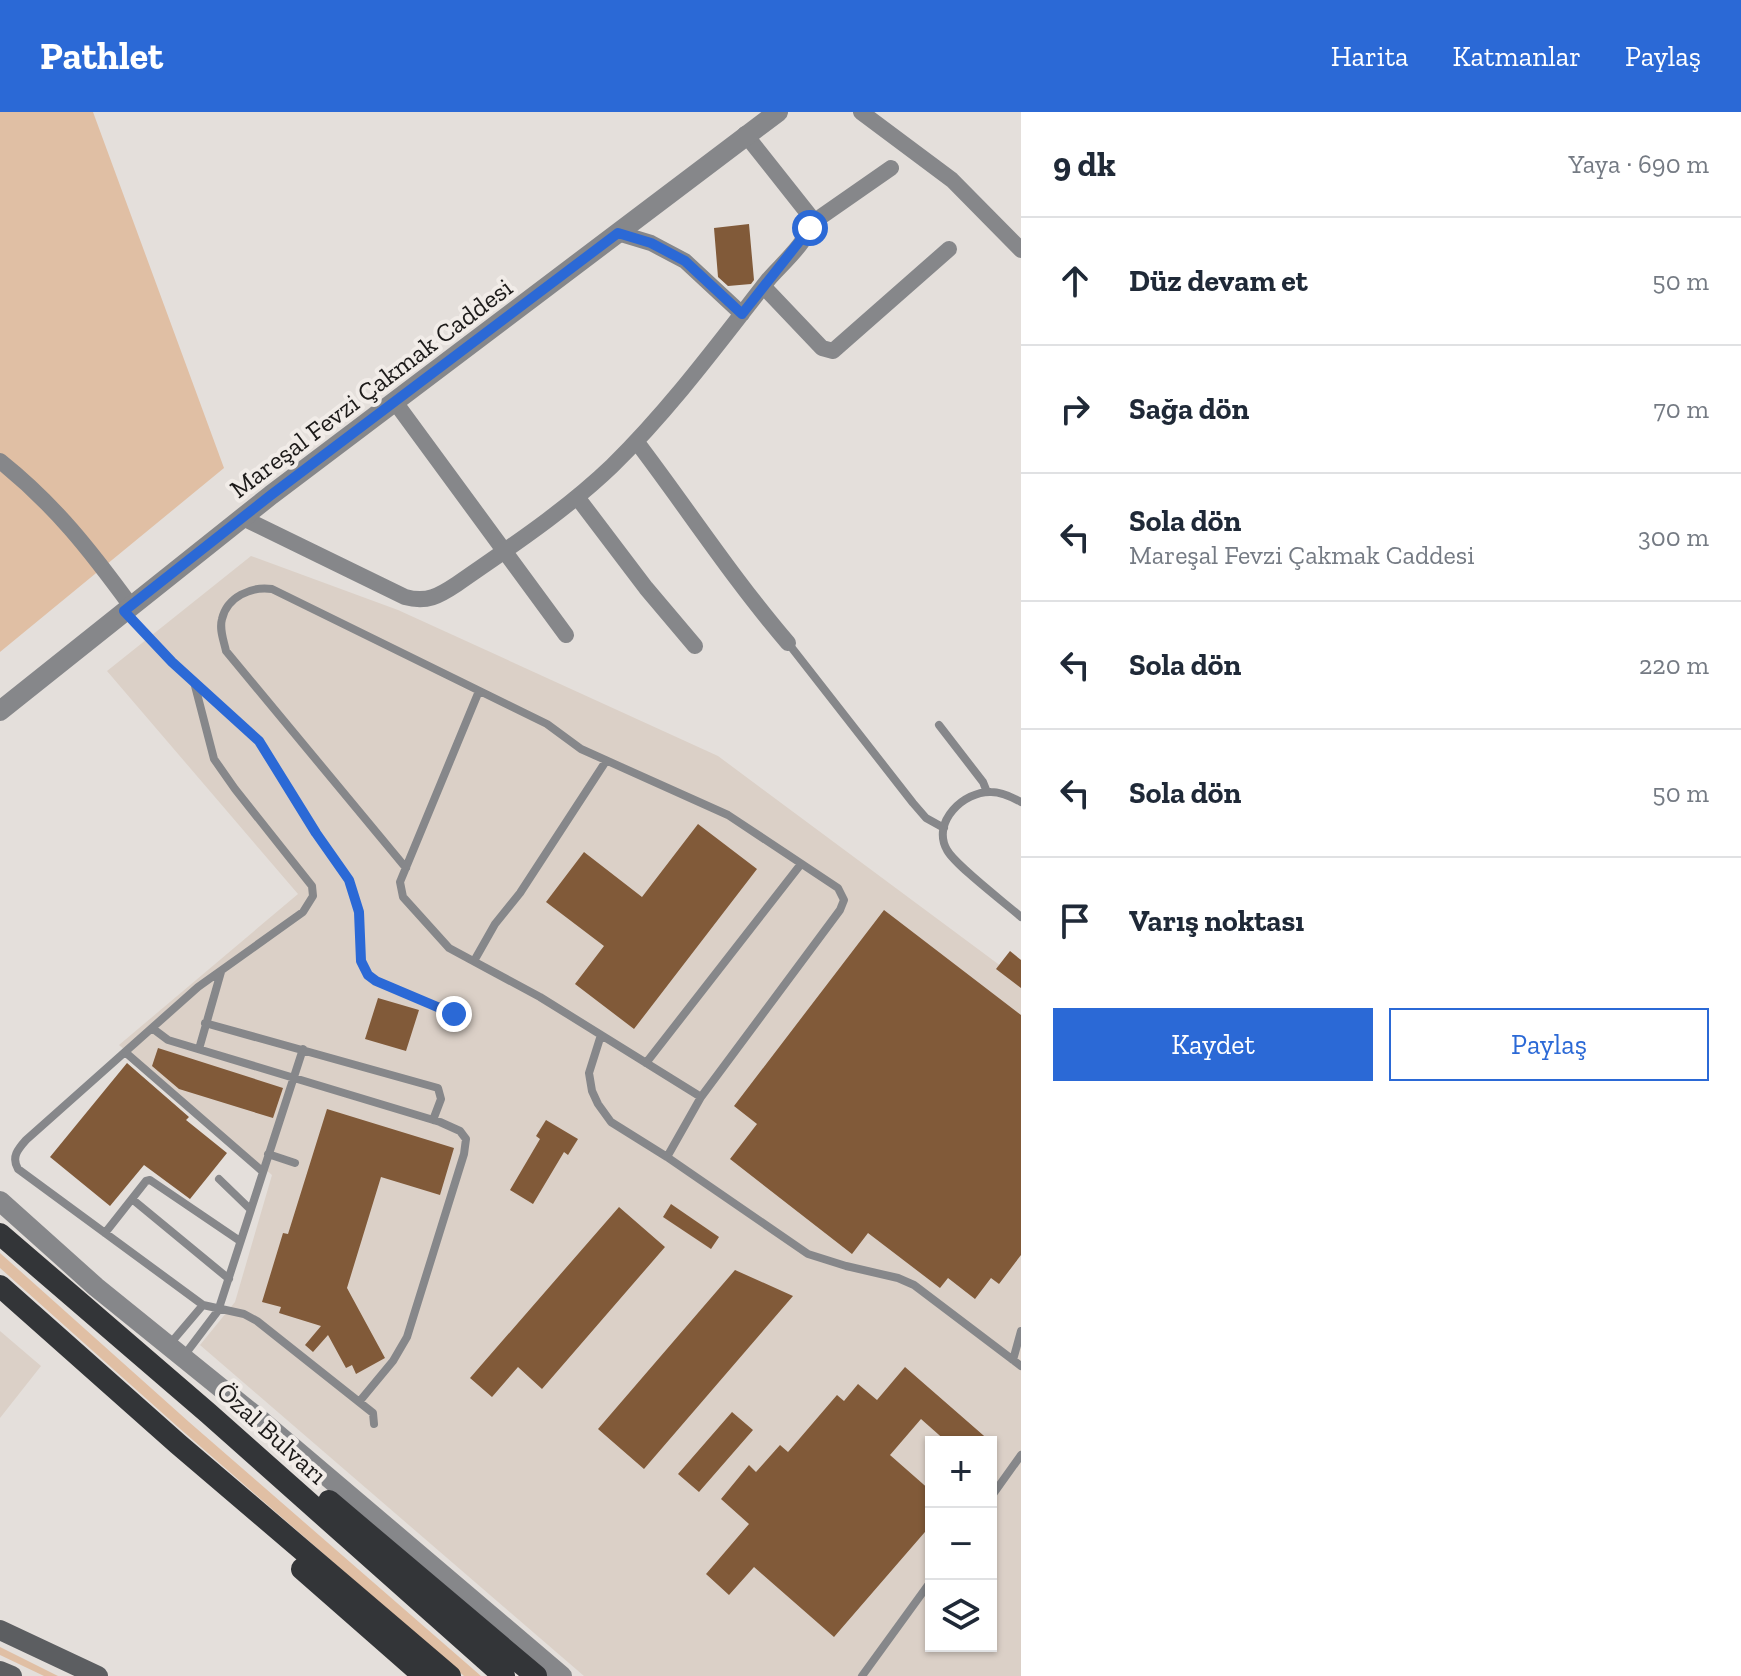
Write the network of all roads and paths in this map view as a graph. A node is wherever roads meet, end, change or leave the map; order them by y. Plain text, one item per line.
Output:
1 (778, 112) edge
2 (861, 112) edge
3 (745, 134) junction
4 (891, 168) dead end
5 (812, 223) junction
6 (618, 233) junction
7 (949, 249) dead end
8 (1021, 250) edge
9 (763, 286) junction
10 (742, 314) junction
11 (395, 402) junction
12 (636, 441) junction
13 (0, 461) edge
14 (577, 497) junction
15 (243, 518) junction
16 (503, 552) junction
17 (128, 609) junction
18 (566, 635) dead end
19 (788, 643) joint
20 (695, 646) dead end
21 (194, 682) junction
22 (479, 691) junction
23 (0, 711) edge
24 (939, 725) dead end
25 (606, 761) junction
26 (987, 792) junction
27 (1021, 802) edge
28 (944, 828) junction
29 (801, 864) junction
30 (406, 868) junction
31 (1021, 917) edge
32 (474, 961) junction
33 (221, 972) junction
34 (454, 1014) dead end
35 (205, 1023) junction
36 (152, 1028) junction
37 (601, 1035) junction
38 (199, 1049) junction
39 (303, 1049) junction
40 (125, 1052) junction
41 (646, 1063) junction
42 (294, 1078) junction
43 (701, 1097) junction
44 (433, 1120) junction
45 (268, 1154) junction
46 (667, 1157) junction
47 (295, 1163) dead end
48 (262, 1171) junction
49 (219, 1179) dead end
50 (132, 1199) junction
51 (0, 1201) edge
52 (250, 1209) junction
53 (105, 1233) junction
54 (0, 1234) edge
55 (240, 1241) junction
56 (229, 1279) junction
57 (0, 1286) edge
58 (203, 1305) junction
59 (219, 1308) junction
60 (1021, 1331) edge
61 (176, 1351) junction
62 (1013, 1360) junction
63 (1021, 1366) edge
64 (359, 1402) junction
65 (208, 1413) junction
66 (374, 1424) dead end
67 (178, 1444) junction
68 (1021, 1455) edge
69 (997, 1489) edge
70 (925, 1589) edge
71 (0, 1630) edge
72 (0, 1671) edge
73 (12, 1676) edge
74 (98, 1676) edge
75 (424, 1676) edge
76 (450, 1676) edge
77 (504, 1676) edge
78 (536, 1676) edge
79 (562, 1676) edge
80 (862, 1676) edge

1 - 3 street, Mareşal Fevzi Çakmak Caddesi
2 - 8 street
3 - 5 street
3 - 6 street, Mareşal Fevzi Çakmak Caddesi
4 - 5 street
5 - 9 street
6 - 10 street
6 - 11 street, Mareşal Fevzi Çakmak Caddesi
7 - 9 street
9 - 10 street
10 - 12 street
11 - 15 street, Mareşal Fevzi Çakmak Caddesi
11 - 16 street
12 - 14 street
12 - 19 street
13 - 17 street
14 - 16 street
14 - 20 street
15 - 16 street
15 - 17 street, Mareşal Fevzi Çakmak Caddesi
16 - 18 street
17 - 21 lane
17 - 23 street, Mareşal Fevzi Çakmak Caddesi
19 - 28 lane
21 - 33 lane
21 - 34 lane
22 - 25 lane
22 - 30 lane
22 - 30 lane
24 - 26 lane
25 - 29 lane
25 - 32 lane
26 - 27 lane
26 - 28 lane
28 - 31 lane
29 - 41 lane
29 - 43 lane
30 - 32 lane
32 - 37 lane
33 - 35 lane
33 - 36 lane
35 - 38 lane
35 - 39 lane
36 - 38 lane
36 - 40 lane
37 - 41 lane
37 - 46 lane
38 - 42 lane
39 - 42 lane
39 - 44 lane
40 - 48 lane
40 - 53 lane
41 - 43 lane
42 - 44 lane
42 - 45 lane
43 - 46 lane
44 - 64 lane
45 - 47 lane
45 - 48 lane
46 - 62 lane
48 - 52 lane
49 - 52 lane
50 - 53 lane
50 - 55 lane
50 - 56 lane
51 - 61 street
52 - 55 lane
53 - 58 lane
54 - 65 highway, Özal Bulvarı
55 - 56 lane
56 - 59 lane
57 - 67 highway
58 - 59 lane
58 - 61 lane
59 - 61 lane
59 - 64 lane
60 - 62 lane
61 - 79 street
62 - 63 lane
64 - 66 lane
65 - 77 highway, Özal Bulvarı
65 - 78 highway
67 - 75 highway
67 - 76 highway
68 - 69 lane
70 - 80 lane
71 - 74 main road
72 - 73 main road

